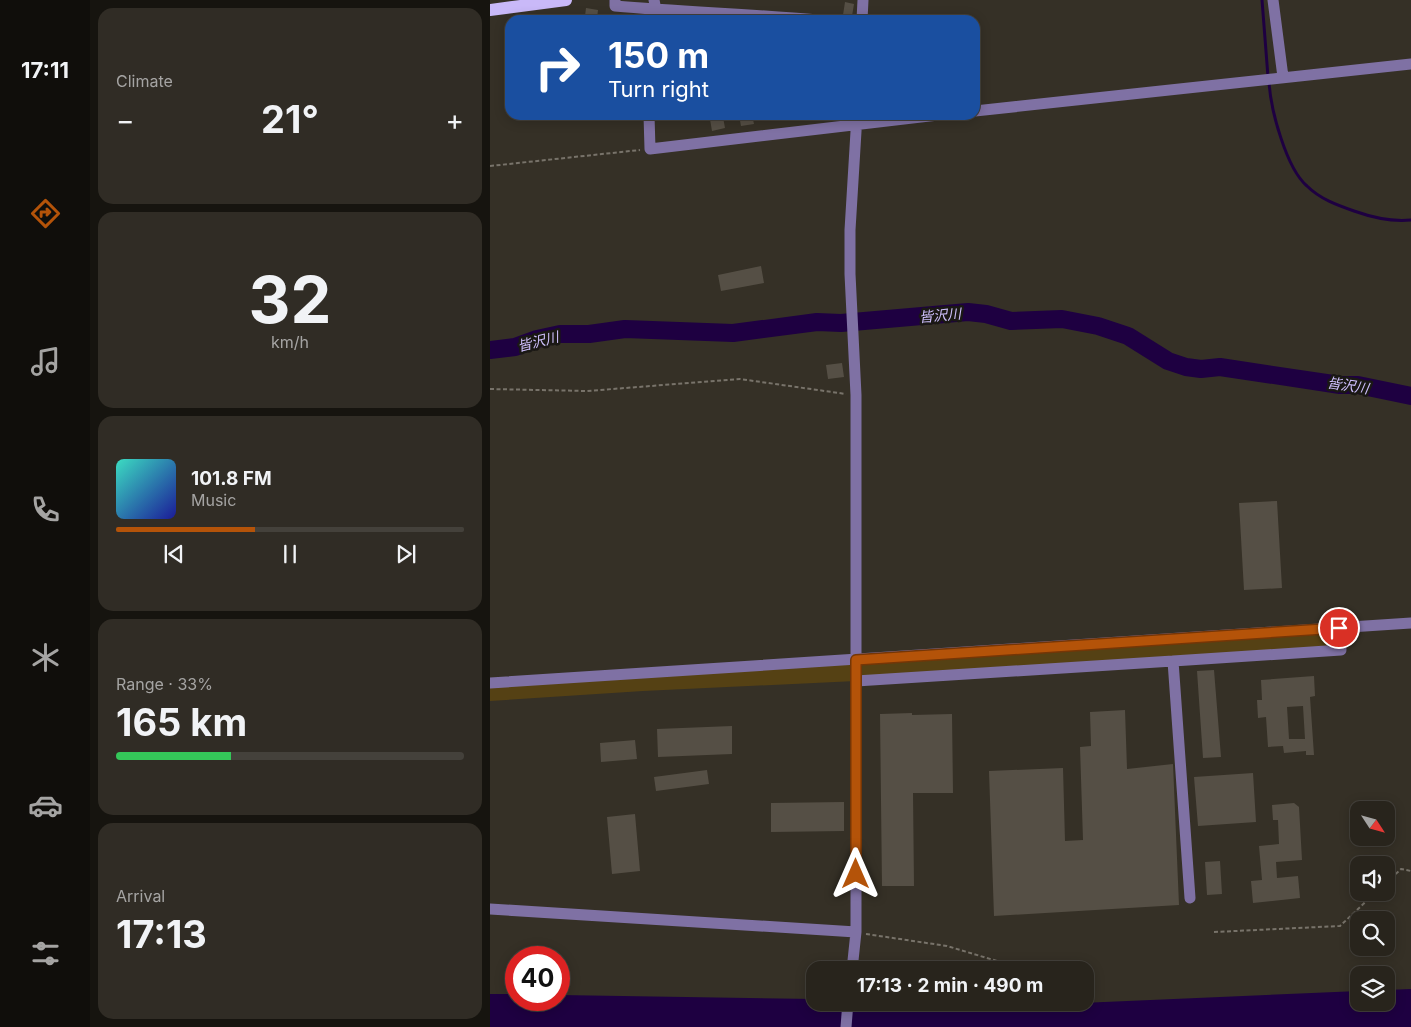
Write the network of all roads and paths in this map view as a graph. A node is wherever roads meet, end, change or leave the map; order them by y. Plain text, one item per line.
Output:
1 (566, 0) edge
2 (615, 0) edge
3 (863, 0) edge
4 (1273, 0) edge
5 (490, 10) edge
6 (655, 10) edge
7 (770, 15) edge
8 (862, 15) edge
9 (1411, 64) edge
10 (1283, 77) junction
11 (980, 110) edge
12 (650, 120) edge
13 (857, 120) edge
14 (650, 149) junction
15 (490, 166) edge
16 (490, 389) edge
17 (856, 396) junction
18 (1411, 623) edge
19 (1339, 628) junction
20 (856, 660) junction
21 (1173, 661) junction
22 (856, 681) junction
23 (490, 683) edge
24 (1411, 871) edge
25 (1395, 875) edge
26 (1190, 898) dead end
27 (1366, 901) edge
28 (490, 909) edge
29 (856, 932) junction
30 (1214, 932) dead end
31 (853, 961) edge
32 (997, 961) edge
33 (847, 1011) edge
34 (846, 1027) edge

1 - 5 main road
2 - 6 street
3 - 8 street
4 - 10 street
6 - 7 street
9 - 10 street
10 - 11 street
12 - 14 street
13 - 14 street
13 - 17 street
14 - 15 path
16 - 17 path
17 - 20 street
18 - 19 street
19 - 20 street
19 - 21 street
20 - 22 street
20 - 23 street
21 - 22 street
21 - 26 street
22 - 29 street
24 - 25 path
27 - 30 path
28 - 29 street
29 - 31 street
29 - 32 path
33 - 34 street

